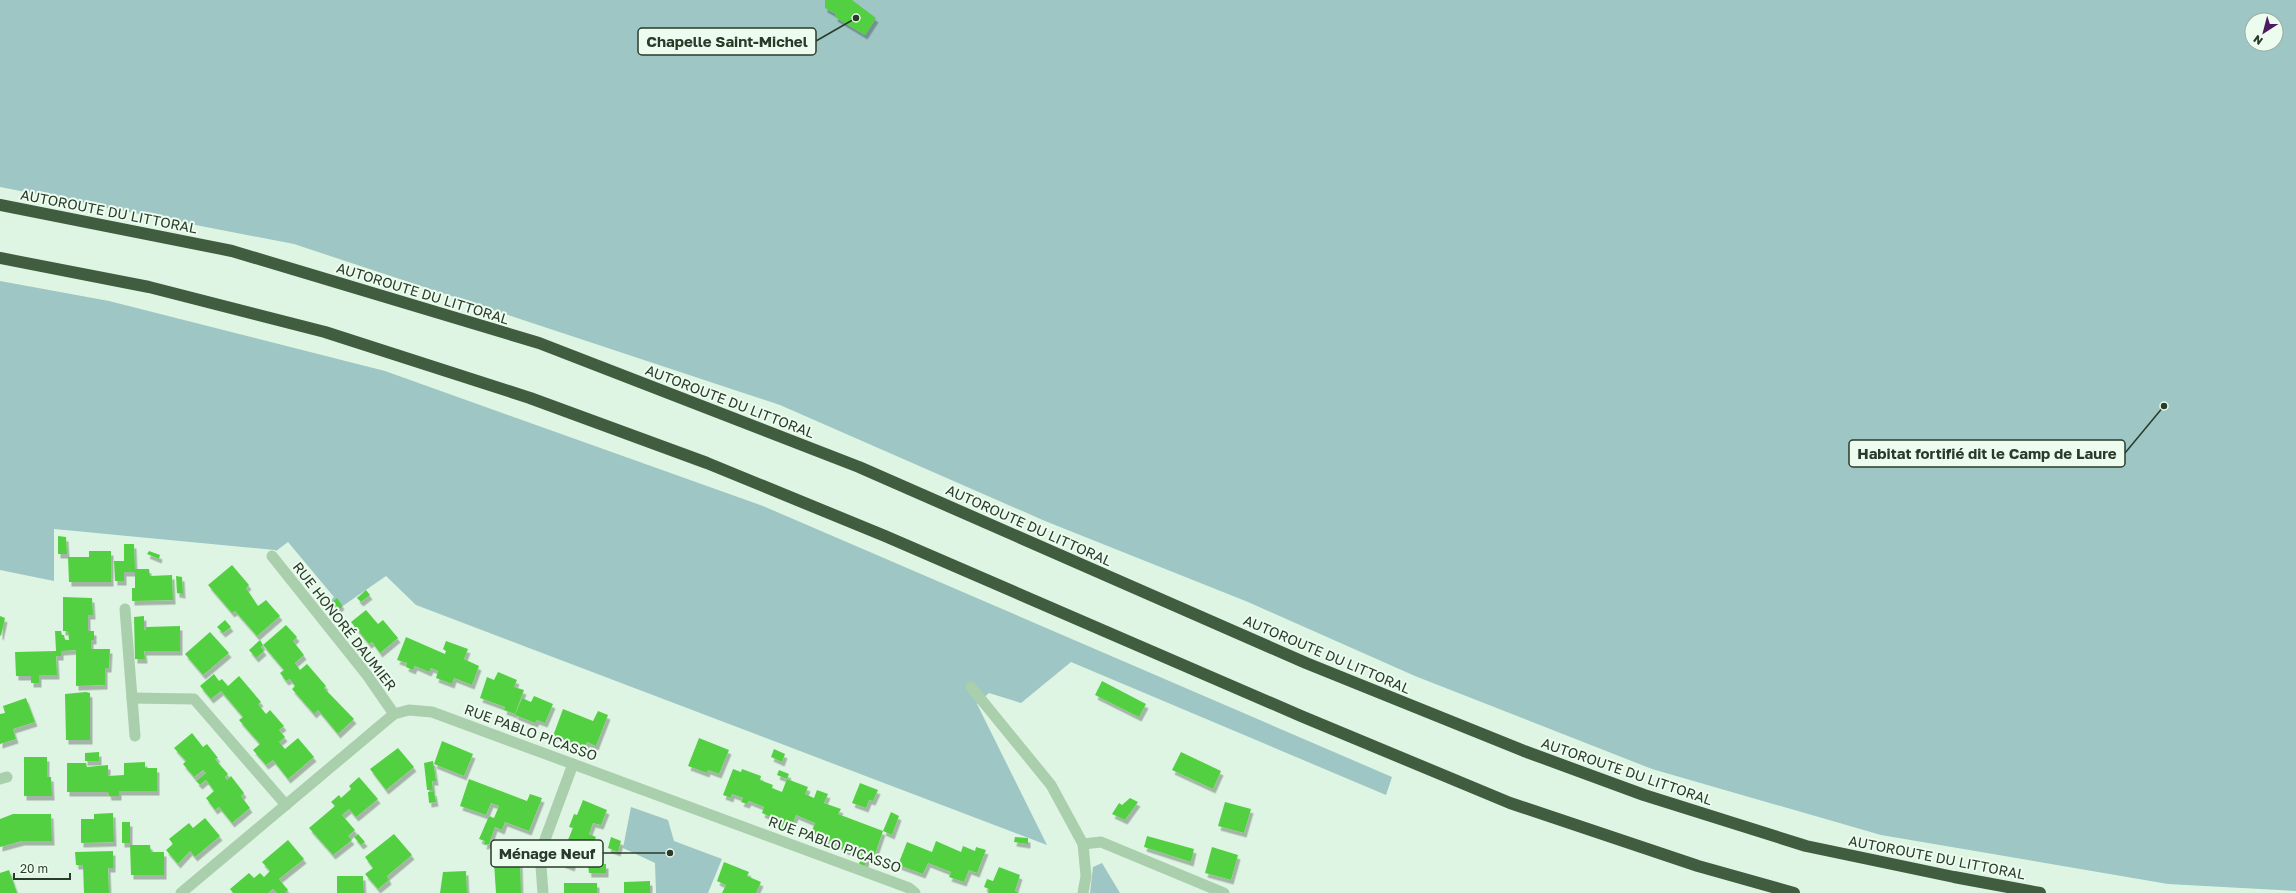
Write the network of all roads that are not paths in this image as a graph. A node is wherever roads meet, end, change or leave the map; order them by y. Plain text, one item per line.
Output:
1 (0, 205) edge
2 (0, 258) edge
3 (272, 556) dead end
4 (125, 609) dead end
5 (971, 687) dead end
6 (132, 698) junction
7 (394, 714) junction
8 (135, 736) dead end
9 (573, 764) junction
10 (286, 805) junction
11 (1083, 844) junction
12 (181, 893) edge
13 (543, 893) edge
14 (915, 893) edge
15 (1082, 893) edge
16 (1224, 893) edge
17 (1794, 893) edge
18 (2040, 893) edge

1 - 18 highway, AUTOROUTE DU LITTORAL
2 - 17 highway
3 - 7 street, RUE HONORÉ DAUMIER
4 - 6 street
5 - 11 street
6 - 8 street
6 - 10 street
7 - 9 street, RUE PABLO PICASSO
7 - 10 street, RUE PABLO PICASSO
9 - 13 street
9 - 14 street, RUE PABLO PICASSO
10 - 12 street, RUE PABLO PICASSO
11 - 15 street
11 - 16 street

